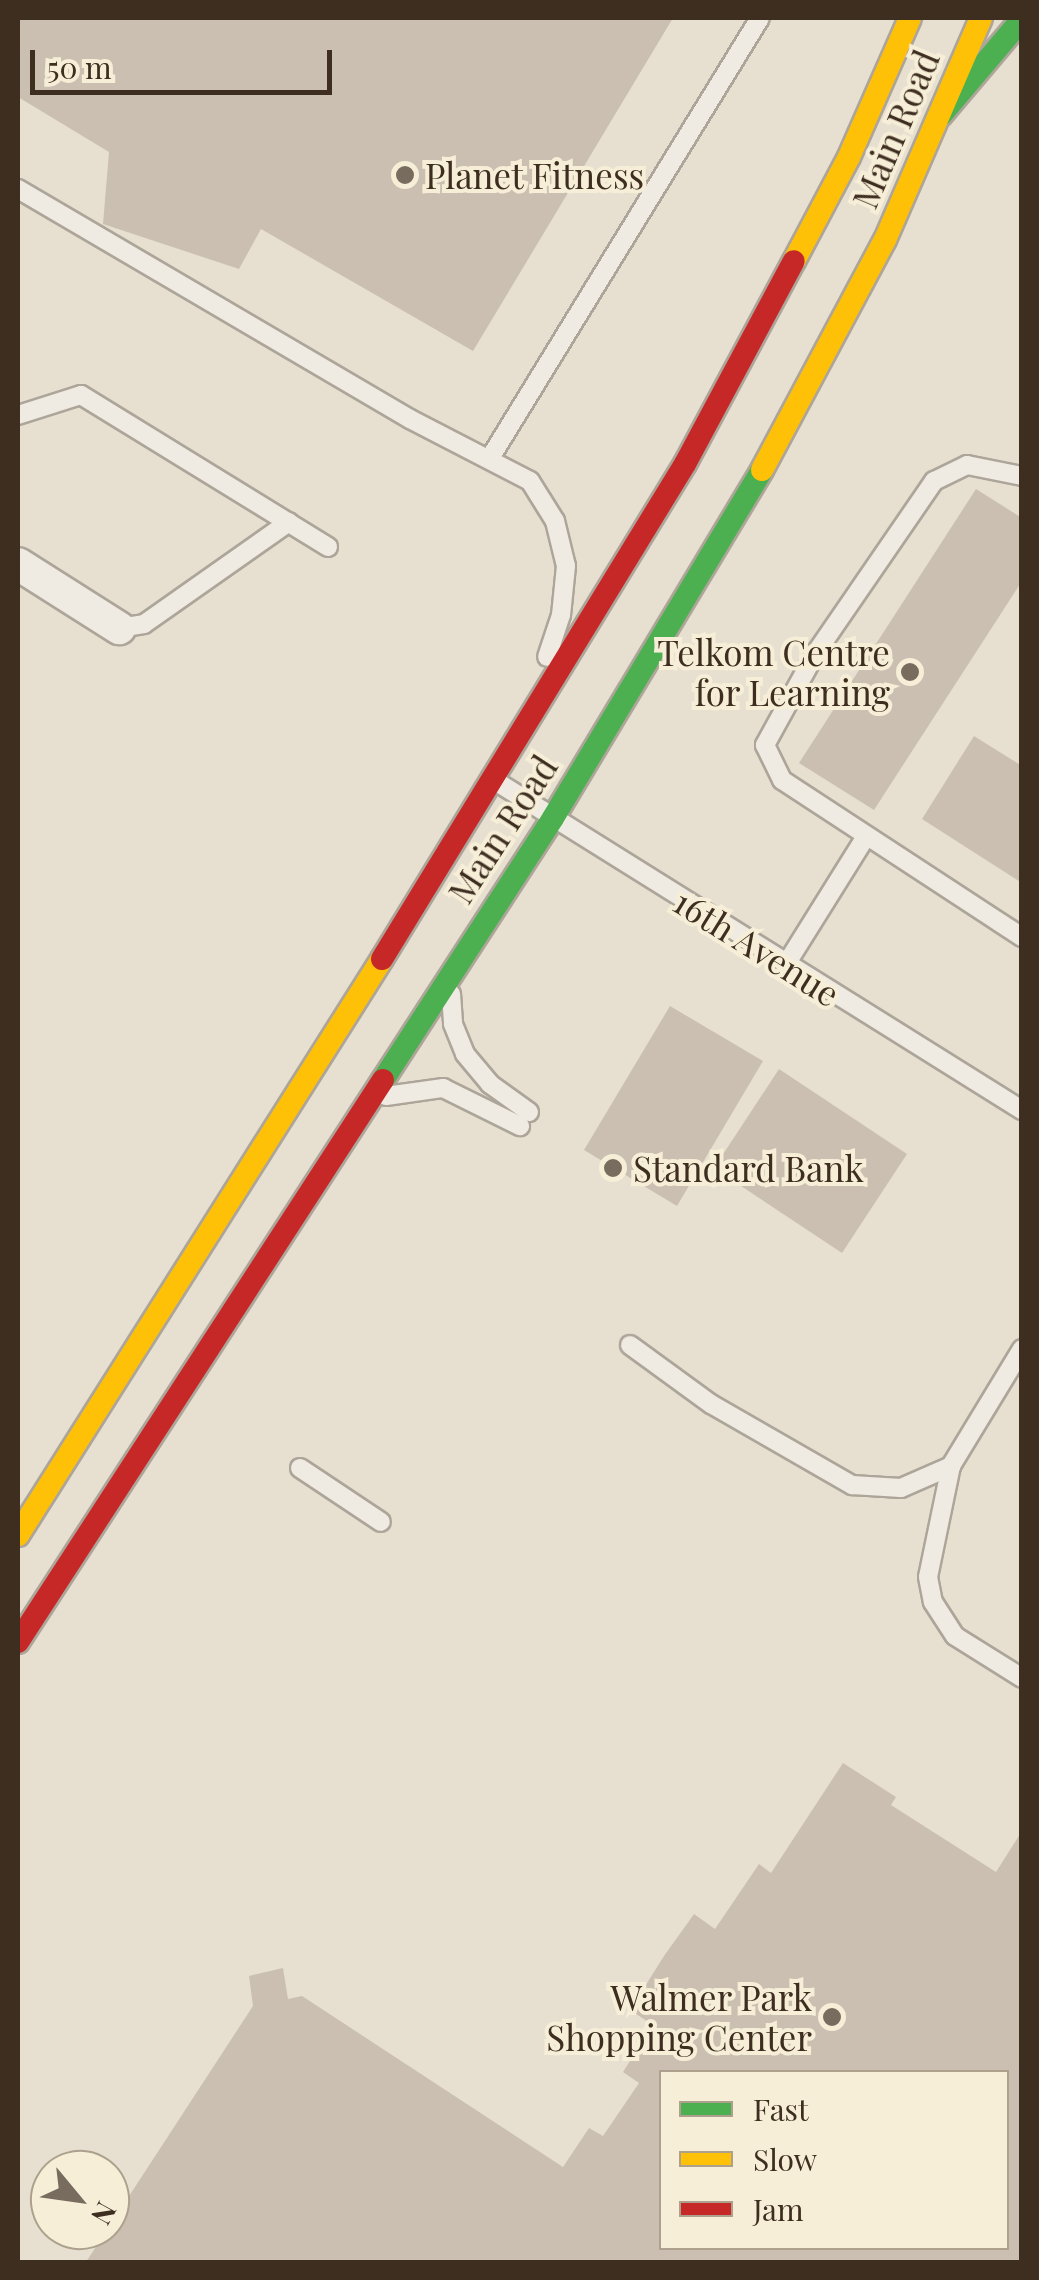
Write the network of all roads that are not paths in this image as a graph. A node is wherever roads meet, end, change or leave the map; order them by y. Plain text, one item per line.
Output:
1 (760, 18) edge
2 (910, 18) edge
3 (981, 18) edge
4 (1022, 19) edge
5 (941, 115) junction
6 (18, 190) edge
7 (18, 415) edge
8 (490, 458) junction
9 (1022, 476) edge
10 (289, 522) junction
11 (328, 546) dead end
12 (18, 564) edge
13 (119, 628) joint
14 (495, 781) junction
15 (553, 818) junction
16 (865, 838) junction
17 (1022, 937) edge
18 (785, 966) junction
19 (452, 968) junction
20 (1022, 1110) edge
21 (364, 1112) junction
22 (630, 1345) dead end
23 (1022, 1349) edge
24 (951, 1466) junction
25 (300, 1468) dead end
26 (381, 1522) dead end
27 (18, 1535) edge
28 (18, 1642) edge
29 (1022, 1678) edge

1 - 8 lane
2 - 14 main road, Main Road
3 - 5 main road, Main Road
4 - 5 main road
5 - 15 main road, Main Road
6 - 8 lane
7 - 10 lane
8 - 14 lane
9 - 16 lane
10 - 11 lane
10 - 13 lane
12 - 13 street
14 - 15 lane, 16th Avenue
14 - 27 main road, Main Road
15 - 18 lane, 16th Avenue
15 - 19 main road, Main Road
16 - 17 lane
16 - 18 lane
18 - 20 lane, 16th Avenue
19 - 21 main road, Main Road
19 - 21 lane
21 - 28 main road, Main Road
22 - 24 lane
23 - 24 lane
24 - 29 lane
25 - 26 lane

